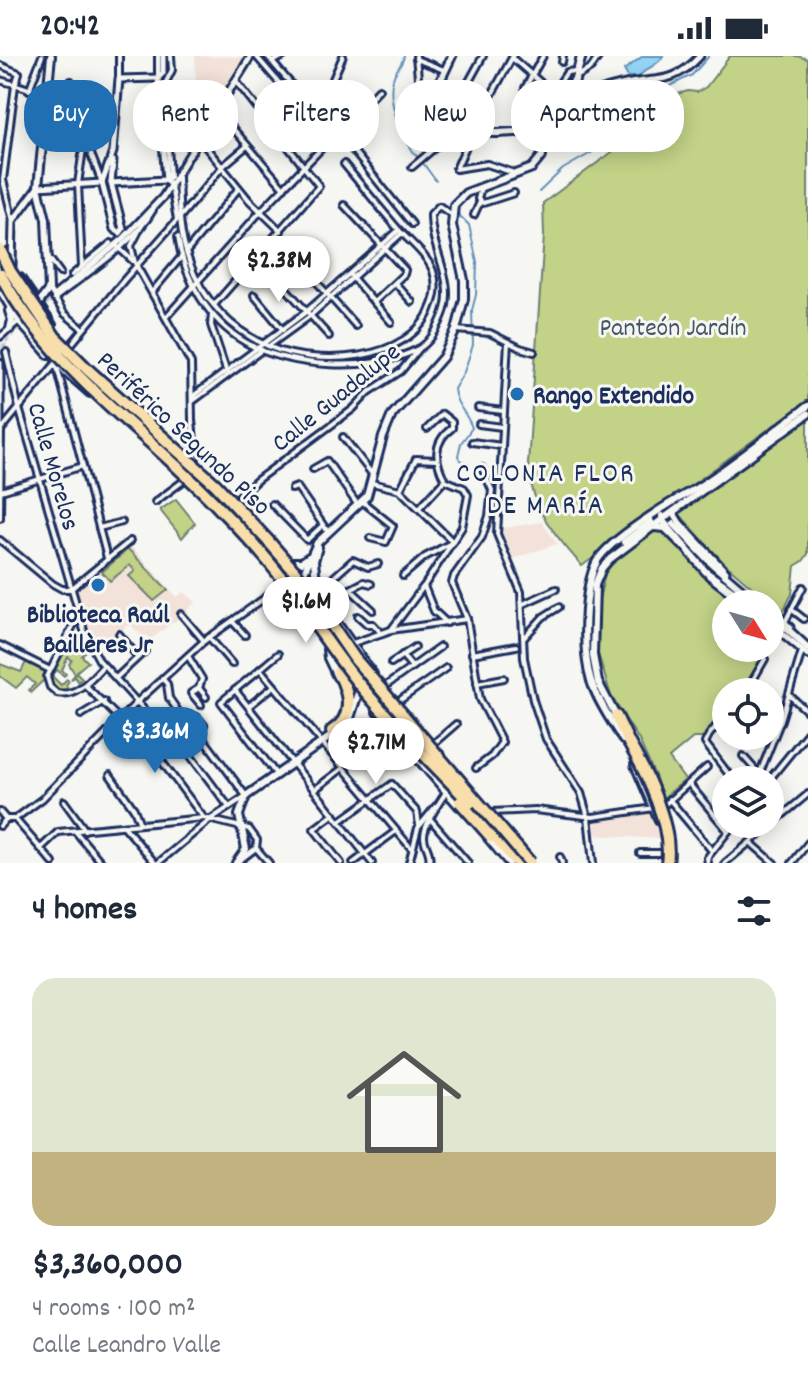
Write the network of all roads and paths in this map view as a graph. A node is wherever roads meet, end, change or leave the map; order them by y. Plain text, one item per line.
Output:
1 (42, 56) edge
2 (51, 56) edge
3 (119, 56) edge
4 (159, 56) edge
5 (171, 56) edge
6 (253, 56) edge
7 (267, 56) edge
8 (284, 56) edge
9 (343, 56) edge
10 (452, 56) edge
11 (483, 56) edge
12 (543, 56) edge
13 (581, 56) edge
14 (599, 56) edge
15 (700, 56) edge
16 (416, 57) edge
17 (512, 57) edge
18 (272, 62) junction
19 (0, 65) edge
20 (537, 67) junction
21 (444, 70) junction
22 (542, 71) dead end
23 (577, 75) junction
24 (532, 77) junction
25 (158, 78) junction
26 (119, 79) junction
27 (0, 80) edge
28 (33, 80) edge
29 (49, 80) edge
30 (237, 80) edge
31 (274, 80) edge
32 (287, 80) edge
33 (333, 80) edge
34 (418, 80) edge
35 (440, 80) edge
36 (470, 80) edge
37 (530, 80) edge
38 (537, 80) edge
39 (562, 80) edge
40 (574, 80) edge
41 (659, 80) edge
42 (238, 84) edge
43 (15, 85) junction
44 (24, 88) edge
45 (495, 88) edge
46 (117, 103) edge
47 (238, 135) edge
48 (247, 146) junction
49 (41, 152) edge
50 (81, 152) edge
51 (89, 152) edge
52 (113, 152) joint
53 (193, 152) edge
54 (210, 152) edge
55 (318, 152) edge
56 (351, 152) edge
57 (432, 152) edge
58 (464, 152) edge
59 (541, 152) edge
60 (344, 164) dead end
61 (304, 166) junction
62 (222, 167) junction
63 (412, 167) dead end
64 (516, 174) junction
65 (178, 177) junction
66 (1, 180) edge
67 (166, 180) junction
68 (102, 183) junction
69 (111, 183) junction
70 (78, 184) junction
71 (171, 186) junction
72 (38, 187) junction
73 (481, 187) junction
74 (239, 188) junction
75 (284, 188) junction
76 (514, 193) dead end
77 (480, 202) junction
78 (344, 205) dead end
79 (155, 207) junction
80 (260, 212) junction
81 (451, 214) junction
82 (474, 215) dead end
83 (179, 218) junction
84 (13, 221) junction
85 (412, 224) dead end
86 (142, 225) junction
87 (281, 231) junction
88 (400, 231) junction
89 (178, 237) dead end
90 (111, 243) dead end
91 (384, 246) junction
92 (0, 247) edge
93 (118, 247) junction
94 (289, 251) dead end
95 (184, 254) junction
96 (49, 258) junction
97 (0, 259) edge
98 (136, 264) junction
99 (12, 267) junction
100 (82, 267) junction
101 (0, 273) edge
102 (60, 273) dead end
103 (272, 273) dead end
104 (72, 275) dead end
105 (351, 276) junction
106 (0, 281) edge
107 (196, 283) junction
108 (395, 283) junction
109 (49, 289) junction
110 (152, 292) junction
111 (254, 295) dead end
112 (2, 296) edge
113 (329, 296) junction
114 (55, 297) junction
115 (374, 302) junction
116 (412, 302) dead end
117 (39, 303) junction
118 (25, 304) junction
119 (214, 305) junction
120 (212, 314) junction
121 (308, 314) junction
122 (166, 317) junction
123 (19, 321) junction
124 (391, 322) dead end
125 (33, 323) junction
126 (356, 326) dead end
127 (84, 329) junction
128 (0, 330) edge
129 (10, 330) junction
130 (283, 330) junction
131 (456, 330) junction
132 (329, 336) dead end
133 (0, 337) edge
134 (508, 342) junction
135 (266, 345) junction
136 (69, 347) junction
137 (419, 349) junction
138 (259, 350) junction
139 (6, 352) dead end
140 (532, 352) dead end
141 (0, 363) edge
142 (56, 363) junction
143 (65, 371) junction
144 (227, 374) junction
145 (193, 398) junction
146 (808, 406) edge
147 (19, 408) junction
148 (478, 408) dead end
149 (503, 411) junction
150 (808, 414) edge
151 (147, 418) junction
152 (479, 424) dead end
153 (502, 427) junction
154 (427, 429) dead end
155 (0, 431) edge
156 (343, 437) dead end
157 (161, 439) junction
158 (472, 442) dead end
159 (502, 446) junction
160 (151, 448) junction
161 (173, 459) junction
162 (436, 460) junction
163 (196, 462) junction
164 (83, 466) junction
165 (482, 468) dead end
166 (313, 469) dead end
167 (40, 479) junction
168 (186, 479) junction
169 (713, 479) junction
170 (373, 480) junction
171 (445, 480) junction
172 (292, 489) dead end
173 (694, 489) junction
174 (400, 490) junction
175 (1, 491) edge
176 (155, 502) dead end
177 (272, 504) dead end
178 (361, 504) junction
179 (236, 506) junction
180 (419, 508) junction
181 (676, 509) junction
182 (0, 518) edge
183 (663, 519) junction
184 (122, 522) dead end
185 (651, 525) junction
186 (675, 525) junction
187 (322, 526) junction
188 (99, 528) junction
189 (325, 535) junction
190 (370, 538) dead end
191 (0, 540) edge
192 (130, 541) dead end
193 (453, 542) junction
194 (688, 549) junction
195 (309, 557) junction
196 (107, 558) junction
197 (292, 562) junction
198 (378, 564) dead end
199 (595, 568) junction
200 (706, 572) junction
201 (302, 576) junction
202 (403, 576) dead end
203 (371, 584) dead end
204 (283, 585) junction
205 (424, 586) junction
206 (803, 587) dead end
207 (313, 588) junction
208 (71, 589) junction
209 (350, 589) junction
210 (556, 589) dead end
211 (726, 590) edge
212 (732, 590) edge
213 (744, 590) edge
214 (323, 603) junction
215 (523, 604) junction
216 (559, 607) dead end
217 (791, 609) junction
218 (373, 610) dead end
219 (79, 614) junction
220 (181, 614) dead end
221 (358, 616) dead end
222 (467, 619) junction
223 (804, 619) dead end
224 (232, 621) junction
225 (785, 622) joint
226 (447, 623) junction
227 (784, 629) edge
228 (391, 630) junction
229 (381, 633) junction
230 (119, 634) dead end
231 (245, 635) dead end
232 (524, 638) junction
233 (207, 639) junction
234 (351, 644) junction
235 (0, 645) edge
236 (516, 646) dead end
237 (415, 647) dead end
238 (440, 647) dead end
239 (327, 649) junction
240 (807, 650) edge
241 (145, 651) dead end
242 (278, 654) dead end
243 (472, 654) junction
244 (402, 655) junction
245 (188, 656) junction
246 (138, 657) junction
247 (391, 663) dead end
248 (232, 664) dead end
249 (102, 667) dead end
250 (412, 667) junction
251 (446, 668) dead end
252 (260, 669) junction
253 (50, 670) junction
254 (345, 673) junction
255 (116, 678) junction
256 (162, 678) junction
257 (504, 678) dead end
258 (477, 683) junction
259 (85, 685) junction
260 (274, 686) junction
261 (384, 687) junction
262 (199, 688) junction
263 (235, 690) junction
264 (363, 693) junction
265 (789, 695) junction
266 (206, 697) dead end
267 (104, 701) junction
268 (138, 701) junction
269 (396, 703) junction
270 (201, 705) dead end
271 (249, 706) junction
272 (178, 711) dead end
273 (808, 712) edge
274 (81, 715) dead end
275 (616, 716) junction
276 (197, 717) dead end
277 (122, 718) junction
278 (456, 724) dead end
279 (411, 726) dead end
280 (394, 731) junction
281 (808, 732) edge
282 (424, 733) junction
283 (712, 733) edge
284 (326, 738) junction
285 (433, 744) junction
286 (380, 746) dead end
287 (190, 755) dead end
288 (743, 756) dead end
289 (160, 759) junction
290 (293, 762) junction
291 (722, 766) edge
292 (750, 766) edge
293 (762, 766) edge
294 (780, 766) edge
295 (707, 767) dead end
296 (343, 768) junction
297 (476, 768) dead end
298 (276, 774) junction
299 (110, 775) dead end
300 (689, 784) junction
301 (314, 790) junction
302 (446, 792) junction
303 (808, 794) edge
304 (246, 796) junction
305 (669, 799) junction
306 (370, 800) junction
307 (64, 801) dead end
308 (440, 803) junction
309 (657, 806) junction
310 (229, 807) junction
311 (0, 812) edge
312 (491, 812) junction
313 (712, 812) edge
314 (334, 814) junction
315 (470, 814) junction
316 (588, 817) junction
317 (204, 818) junction
318 (6, 819) junction
319 (15, 819) junction
320 (211, 819) junction
321 (431, 820) junction
322 (340, 821) junction
323 (140, 824) junction
324 (240, 825) junction
325 (419, 825) junction
326 (0, 826) edge
327 (124, 826) junction
328 (85, 830) junction
329 (75, 831) junction
330 (396, 831) junction
331 (722, 838) edge
332 (750, 842) junction
333 (808, 843) edge
334 (41, 848) junction
335 (256, 848) junction
336 (411, 848) junction
337 (712, 851) junction
338 (640, 853) dead end
339 (365, 854) junction
340 (560, 857) dead end
341 (339, 861) edge
342 (667, 861) edge
343 (238, 862) edge
344 (53, 863) edge
345 (102, 863) edge
346 (157, 863) edge
347 (269, 863) edge
348 (331, 863) edge
349 (353, 863) edge
350 (372, 863) edge
351 (409, 863) edge
352 (429, 863) edge
353 (468, 863) edge
354 (522, 863) edge
355 (562, 863) edge
356 (593, 863) edge
357 (708, 863) edge
358 (725, 863) edge
359 (774, 863) edge
360 (792, 863) edge

1 - 28 street
2 - 29 main road
3 - 26 street
4 - 25 street
5 - 67 street
6 - 30 street
6 - 31 street
7 - 18 street
8 - 18 street
9 - 33 street
10 - 21 main road
11 - 36 street
12 - 20 street
13 - 23 street
14 - 23 street
15 - 41 street
16 - 21 street
16 - 34 street
17 - 24 street
17 - 45 street
18 - 32 street
19 - 43 street
20 - 22 street
20 - 24 street
21 - 35 main road
23 - 39 street
23 - 40 street
24 - 37 street
24 - 38 street
25 - 26 street
25 - 67 street
26 - 46 street
27 - 43 street
42 - 61 street
43 - 44 street
43 - 66 street
47 - 48 street
48 - 62 street
48 - 75 street
49 - 72 main road
50 - 70 street
51 - 68 street
52 - 68 street
52 - 69 street
53 - 65 street
54 - 62 street
55 - 61 street
56 - 85 street
57 - 63 street
58 - 64 street
59 - 64 main road
60 - 88 street
61 - 75 street
61 - 87 street
62 - 74 street
62 - 83 street
64 - 73 main road
65 - 71 street
65 - 83 street
66 - 84 street
67 - 69 street
67 - 71 street
68 - 69 street
68 - 70 street
70 - 72 street
70 - 100 street
71 - 79 street
71 - 83 street
72 - 84 street
72 - 96 main road
73 - 77 street
73 - 81 main road
74 - 80 street
74 - 95 street
75 - 80 street
76 - 77 street
77 - 82 street
78 - 91 street
79 - 86 street
79 - 114 street
80 - 87 street
80 - 107 street
81 - 131 main road
81 - 137 street, Calle Guadalupe
83 - 95 street
83 - 98 street
84 - 99 street
86 - 93 street
86 - 98 street
87 - 119 street
88 - 91 street
88 - 135 street
89 - 95 street
90 - 100 street
91 - 105 street
91 - 108 street
92 - 99 main road
92 - 354 highway, Periférico Segundo Piso, bridge
93 - 98 street
93 - 114 street
94 - 113 street
95 - 107 street
95 - 110 street
96 - 102 street
96 - 109 main road
97 - 118 highway
98 - 110 street
98 - 127 street
99 - 118 main road
100 - 104 street
101 - 118 highway
101 - 354 highway, Periférico Segundo Piso, bridge
103 - 121 street
105 - 113 street
105 - 115 street
106 - 118 main road
107 - 119 street
107 - 120 street
107 - 122 street
108 - 115 street
108 - 116 street
109 - 114 street
109 - 117 main road
110 - 122 street
111 - 130 street
112 - 118 main road
112 - 123 main road
112 - 129 main road
113 - 121 street
113 - 126 street
114 - 127 street
115 - 124 street
117 - 118 main road
117 - 123 main road
117 - 136 main road
118 - 125 highway, bridge
119 - 135 street
120 - 138 street
120 - 144 street
121 - 130 street
121 - 132 street
121 - 135 street
122 - 145 street
123 - 129 street
123 - 142 main road
125 - 143 main road
125 - 157 highway
125 - 161 highway
127 - 136 street
128 - 129 street
129 - 133 street
130 - 135 street
131 - 134 street
131 - 170 main road
134 - 140 street
134 - 149 street
135 - 138 street
136 - 151 main road
137 - 138 street, Calle Guadalupe
137 - 179 street, Calle Guadalupe
138 - 144 street
139 - 147 street, Calle Morelos
141 - 155 street
142 - 143 main road
142 - 147 street
142 - 164 street
143 - 160 main road
144 - 145 street
145 - 163 street
146 - 169 main road
147 - 155 street
147 - 167 street, Calle Morelos
148 - 149 street
149 - 153 street
150 - 169 main road
151 - 157 highway
151 - 163 main road
152 - 153 street
153 - 159 street
154 - 162 street
155 - 175 street
156 - 170 street
157 - 179 highway
158 - 159 street
159 - 215 street
160 - 161 highway
160 - 168 main road
161 - 315 highway
162 - 171 street
162 - 174 street
163 - 179 main road
164 - 167 street
164 - 188 street
165 - 222 street
166 - 178 street
167 - 175 street
167 - 208 street, Calle Morelos
168 - 176 street
168 - 204 main road
169 - 173 main road
169 - 181 main road
170 - 174 street
170 - 178 main road
171 - 180 street
171 - 193 street
172 - 187 street
173 - 183 main road
173 - 199 main road
174 - 180 street
175 - 182 street
177 - 187 street
178 - 189 main road
178 - 190 street
179 - 197 main road
179 - 354 highway
180 - 193 street
181 - 183 main road
181 - 186 street
183 - 185 main road
183 - 186 main road
184 - 188 street
185 - 194 main road
185 - 199 main road
185 - 275 main road
186 - 194 main road
186 - 213 main road
187 - 189 street
188 - 196 street
189 - 195 main road
189 - 207 main road
191 - 208 street
192 - 196 street
193 - 202 street
193 - 205 street
194 - 200 main road
195 - 197 main road
195 - 201 main road
196 - 208 street
197 - 201 main road
198 - 207 street
199 - 309 main road
200 - 211 street
200 - 212 main road
201 - 207 main road
203 - 209 street
204 - 224 street
204 - 239 main road
205 - 226 street
205 - 228 street
206 - 217 street
207 - 214 main road
208 - 219 street, Calle Morelos
209 - 214 street
209 - 218 street
210 - 215 street
214 - 234 main road
215 - 232 street
216 - 232 street
217 - 223 street
217 - 225 street
219 - 253 street
219 - 255 street, Calle Morelos
220 - 233 street
221 - 229 street
222 - 226 street
222 - 243 street
224 - 231 street
224 - 233 street
225 - 240 street
226 - 228 street
227 - 240 main road
228 - 229 street
229 - 234 street
230 - 246 street
232 - 316 street
233 - 245 street
233 - 248 street
234 - 261 main road
235 - 253 street
236 - 243 street
237 - 244 street
238 - 250 street
239 - 254 main road
239 - 284 main road
240 - 265 street
241 - 246 street
242 - 252 street
243 - 258 street
244 - 247 street
244 - 250 street
245 - 256 street
245 - 262 street
246 - 255 street
249 - 259 street
250 - 261 street
251 - 269 street
252 - 260 street
252 - 263 street
253 - 259 street
254 - 264 main road
254 - 284 highway
255 - 268 street, Calle Morelos
256 - 268 street
256 - 272 street
257 - 258 street
258 - 297 street
259 - 267 street
260 - 271 street
260 - 284 street
261 - 269 main road
262 - 266 street
262 - 270 street
263 - 271 street
263 - 298 street
264 - 280 main road
264 - 284 main road
265 - 273 street
265 - 293 street
267 - 274 street
267 - 277 street
268 - 277 street
268 - 289 street, Calle Morelos
269 - 282 main road
271 - 290 street
275 - 309 main road
275 - 342 highway, bridge
276 - 304 street
277 - 289 street
277 - 319 street
278 - 285 street
279 - 282 highway
280 - 286 street
280 - 302 main road
280 - 354 highway, bridge
281 - 294 street
282 - 285 main road
283 - 291 street
284 - 290 main road
284 - 296 street
285 - 312 main road
287 - 310 street
288 - 292 street
289 - 317 street
290 - 298 main road
290 - 301 street
295 - 300 street
296 - 301 street
296 - 306 street
298 - 304 main road
299 - 323 street
300 - 305 street
300 - 313 street
301 - 314 street
302 - 308 street
302 - 315 main road
303 - 332 street
304 - 310 street
304 - 324 main road
305 - 309 street
305 - 337 street
306 - 322 street
306 - 325 street
306 - 330 street
307 - 328 street
308 - 321 street
308 - 325 street
309 - 316 street
309 - 342 main road
309 - 342 main road
310 - 320 street
311 - 318 street
312 - 316 street
312 - 354 main road
314 - 322 street
314 - 341 street
315 - 354 highway
316 - 356 street
317 - 320 street
317 - 323 street
318 - 319 street
318 - 326 street
319 - 334 street
320 - 324 street
320 - 346 street
321 - 352 street
321 - 353 street
322 - 339 street
323 - 327 street
324 - 335 street
324 - 343 main road
325 - 336 street
327 - 328 street
327 - 346 street
328 - 329 street
329 - 334 street
329 - 345 street
330 - 336 street
330 - 339 street
331 - 337 street
332 - 358 street
332 - 359 street
333 - 360 street
334 - 344 street
335 - 343 street
335 - 347 street
336 - 351 street
337 - 357 street
338 - 342 street
339 - 349 street
339 - 350 street
340 - 355 street
341 - 348 street

